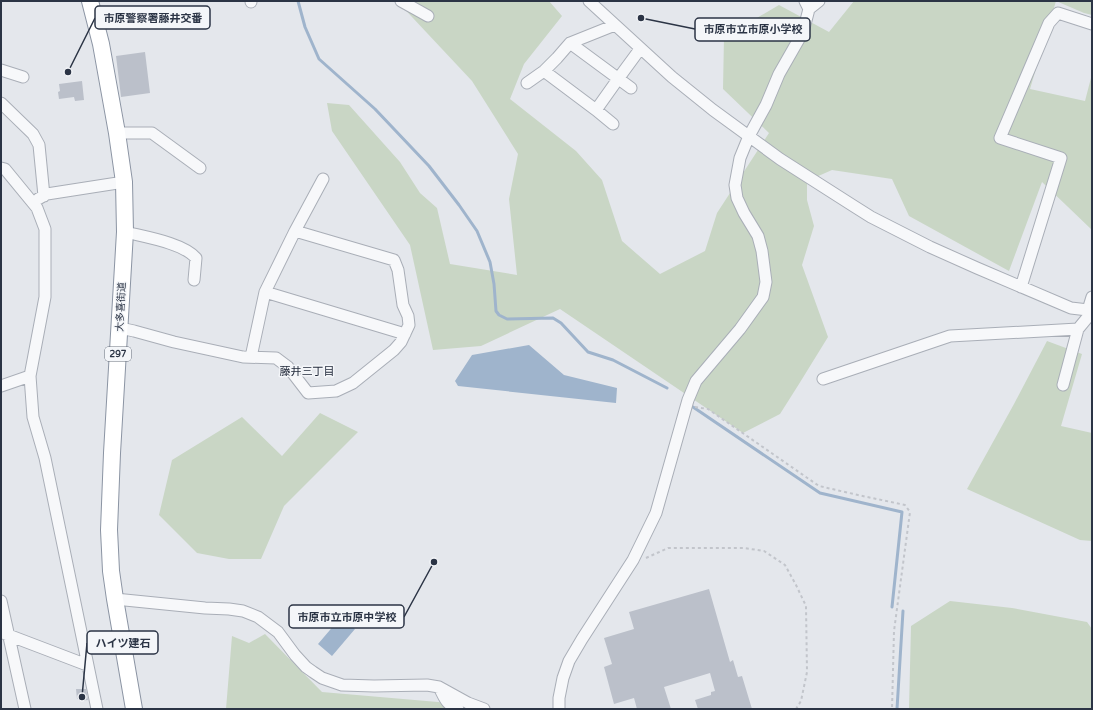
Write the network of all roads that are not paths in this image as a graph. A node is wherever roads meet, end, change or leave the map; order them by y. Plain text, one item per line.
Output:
1 (90, 1) edge
2 (401, 1) edge
3 (589, 1) edge
4 (819, 1) edge
5 (807, 5) edge
6 (428, 16) dead end
7 (1092, 24) edge
8 (615, 25) junction
9 (570, 43) junction
10 (640, 49) junction
11 (1, 70) edge
12 (544, 71) junction
13 (23, 77) dead end
14 (618, 79) junction
15 (527, 84) dead end
16 (631, 88) dead end
17 (1, 103) edge
18 (596, 110) junction
19 (613, 124) dead end
20 (117, 133) junction
21 (749, 136) junction
22 (1, 168) edge
23 (200, 168) dead end
24 (323, 179) dead end
25 (124, 182) junction
26 (44, 196) junction
27 (32, 202) junction
28 (295, 231) junction
29 (125, 232) junction
30 (194, 280) dead end
31 (1021, 287) junction
32 (265, 292) junction
33 (1092, 297) edge
34 (1091, 311) edge
35 (120, 328) junction
36 (1078, 329) junction
37 (405, 334) junction
38 (251, 357) junction
39 (30, 376) junction
40 (824, 379) dead end
41 (1063, 385) dead end
42 (1, 386) edge
43 (115, 599) junction
44 (1, 601) edge
45 (5, 633) edge
46 (87, 665) junction
47 (439, 687) junction
48 (25, 709) edge
49 (97, 709) edge
50 (134, 709) edge
51 (458, 709) edge
52 (484, 709) edge
53 (559, 709) edge

1 - 20 highway, 大多喜街道 / 297
2 - 6 street
3 - 8 street
4 - 5 street
5 - 21 street
7 - 31 street
8 - 9 street
8 - 10 street
9 - 12 street
9 - 14 street
10 - 14 street
10 - 21 street
11 - 13 street
12 - 15 street
12 - 18 street
14 - 16 street
14 - 18 street
17 - 26 street
18 - 19 street
20 - 23 street
20 - 25 highway, 大多喜街道 / 297
21 - 31 street
21 - 53 street
22 - 27 street
24 - 28 street
25 - 26 street
25 - 29 highway, 大多喜街道 / 297
26 - 27 street
27 - 39 street
28 - 32 street
28 - 37 street
29 - 30 street
29 - 35 highway, 大多喜街道 / 297
31 - 34 street
32 - 37 street
32 - 38 street
33 - 34 street
34 - 36 street
35 - 38 street
35 - 43 highway, 大多喜街道 / 297
36 - 40 street
36 - 41 street
37 - 38 street
39 - 42 street
39 - 46 street
43 - 47 street
43 - 50 highway, 大多喜街道 / 297
44 - 45 street
45 - 46 street
45 - 48 street
46 - 49 street
47 - 51 street
47 - 52 street

